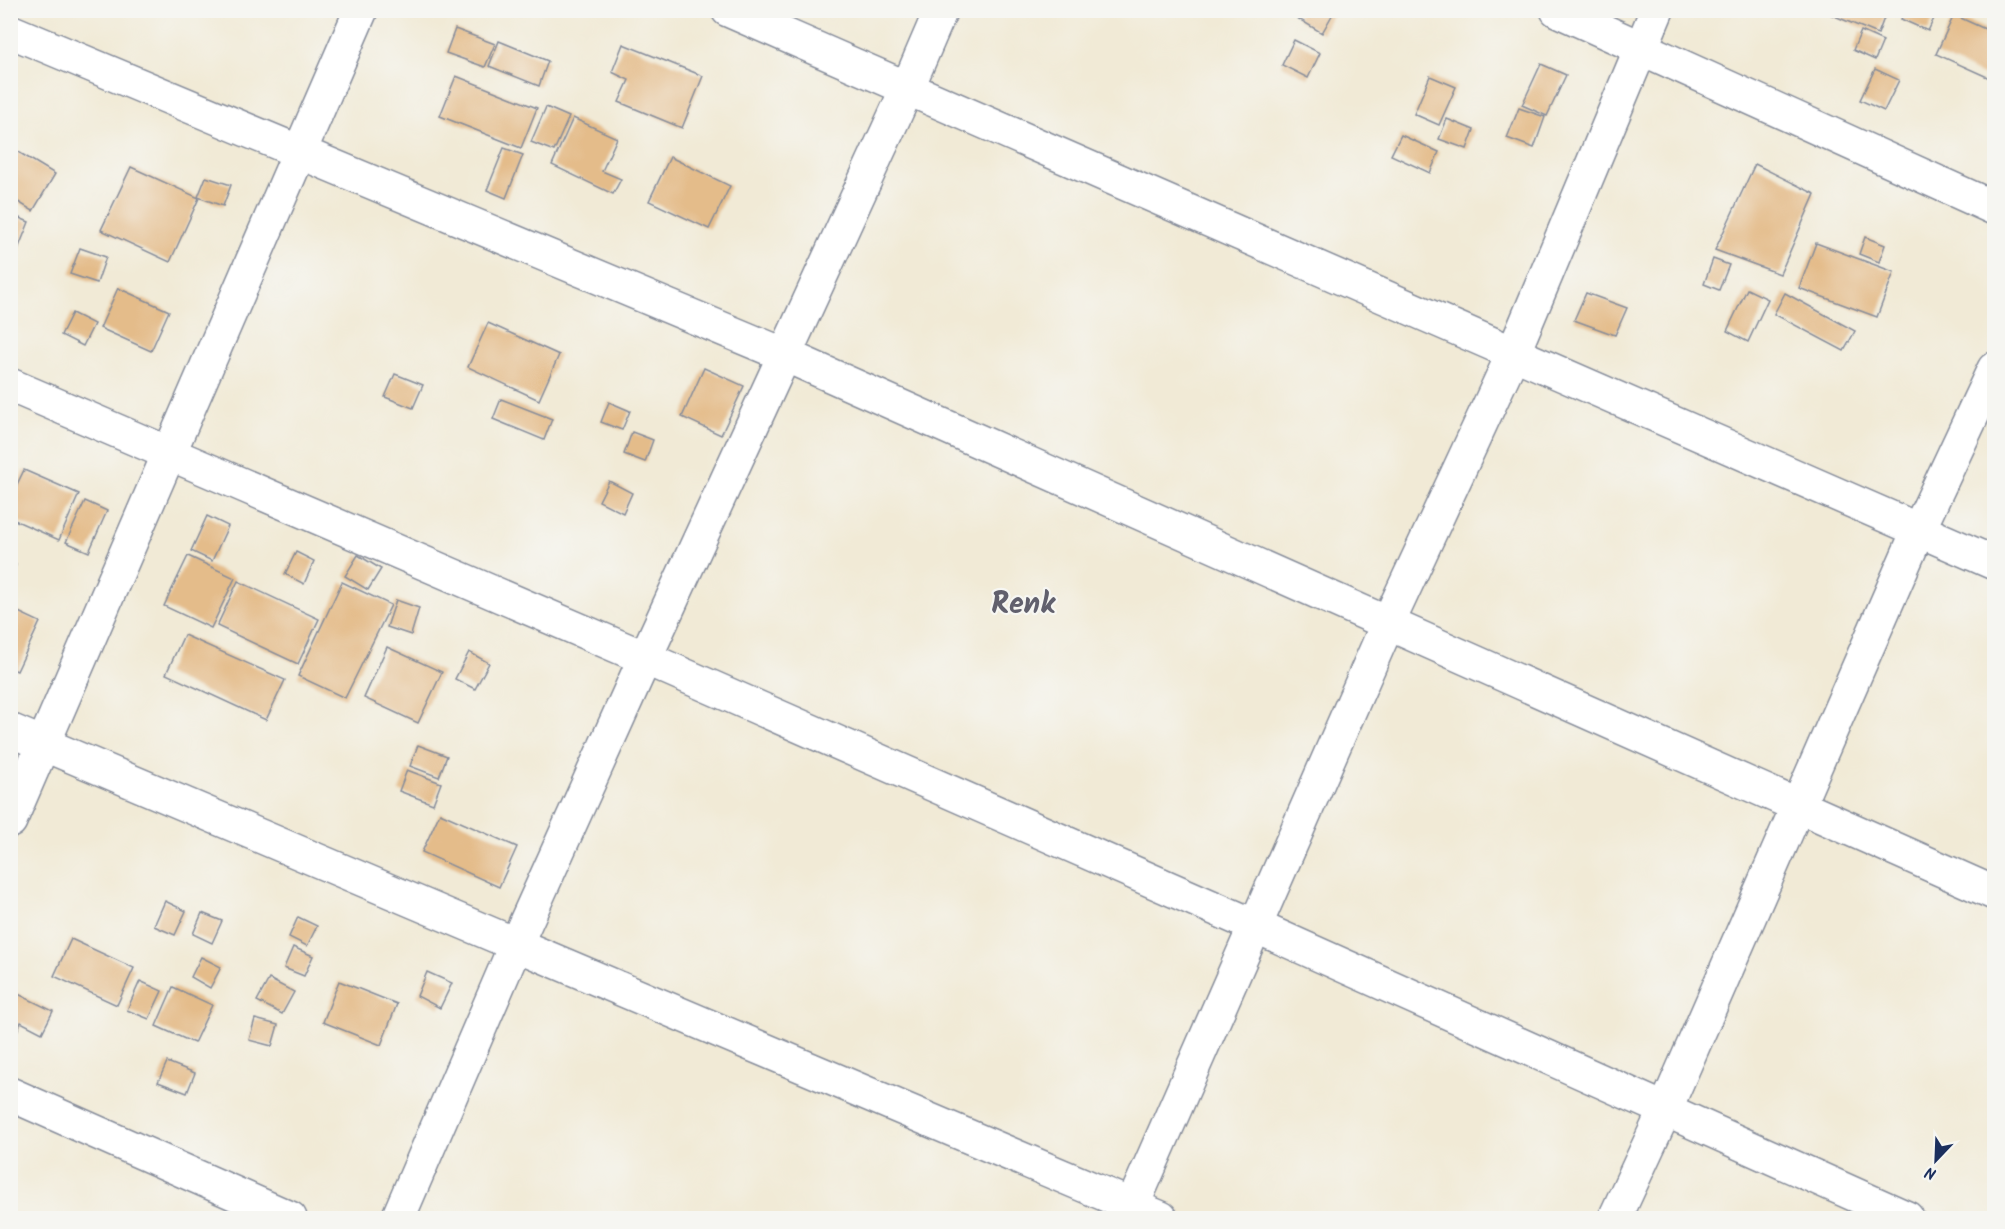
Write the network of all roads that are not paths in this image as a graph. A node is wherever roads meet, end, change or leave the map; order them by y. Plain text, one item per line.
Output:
1 (361, 10) edge
2 (728, 10) edge
3 (941, 10) edge
4 (1557, 10) edge
5 (1656, 10) edge
6 (10, 31) edge
7 (1640, 47) junction
8 (907, 89) junction
9 (302, 152) junction
10 (1995, 208) edge
11 (1513, 354) junction
12 (784, 355) junction
13 (1995, 369) edge
14 (10, 385) edge
15 (170, 454) junction
16 (1919, 529) junction
17 (1995, 563) edge
18 (1388, 624) junction
19 (645, 657) junction
20 (10, 730) edge
21 (44, 744) junction
22 (1798, 805) junction
23 (10, 821) edge
24 (1995, 893) edge
25 (1255, 926) junction
26 (516, 944) junction
27 (10, 1094) edge
28 (1665, 1110) junction
29 (1140, 1214) edge
30 (290, 1218) edge
31 (398, 1218) edge
32 (1616, 1218) edge
33 (1907, 1218) edge

1 - 9 street
2 - 8 street
3 - 8 street
4 - 7 street
5 - 7 street
6 - 9 street
7 - 10 street
7 - 11 street
8 - 11 street
8 - 12 street
9 - 12 street
9 - 15 street
11 - 16 street
11 - 18 street
12 - 18 street
12 - 19 street
13 - 16 street
14 - 15 street
15 - 19 street
15 - 21 street
16 - 17 street
16 - 22 street
18 - 22 street
18 - 25 street
19 - 25 street
19 - 26 street
20 - 21 street
21 - 23 street
21 - 26 street
22 - 24 street
22 - 28 street
25 - 28 street
25 - 29 street
26 - 29 street
26 - 31 street
27 - 30 street
28 - 32 street
28 - 33 street

